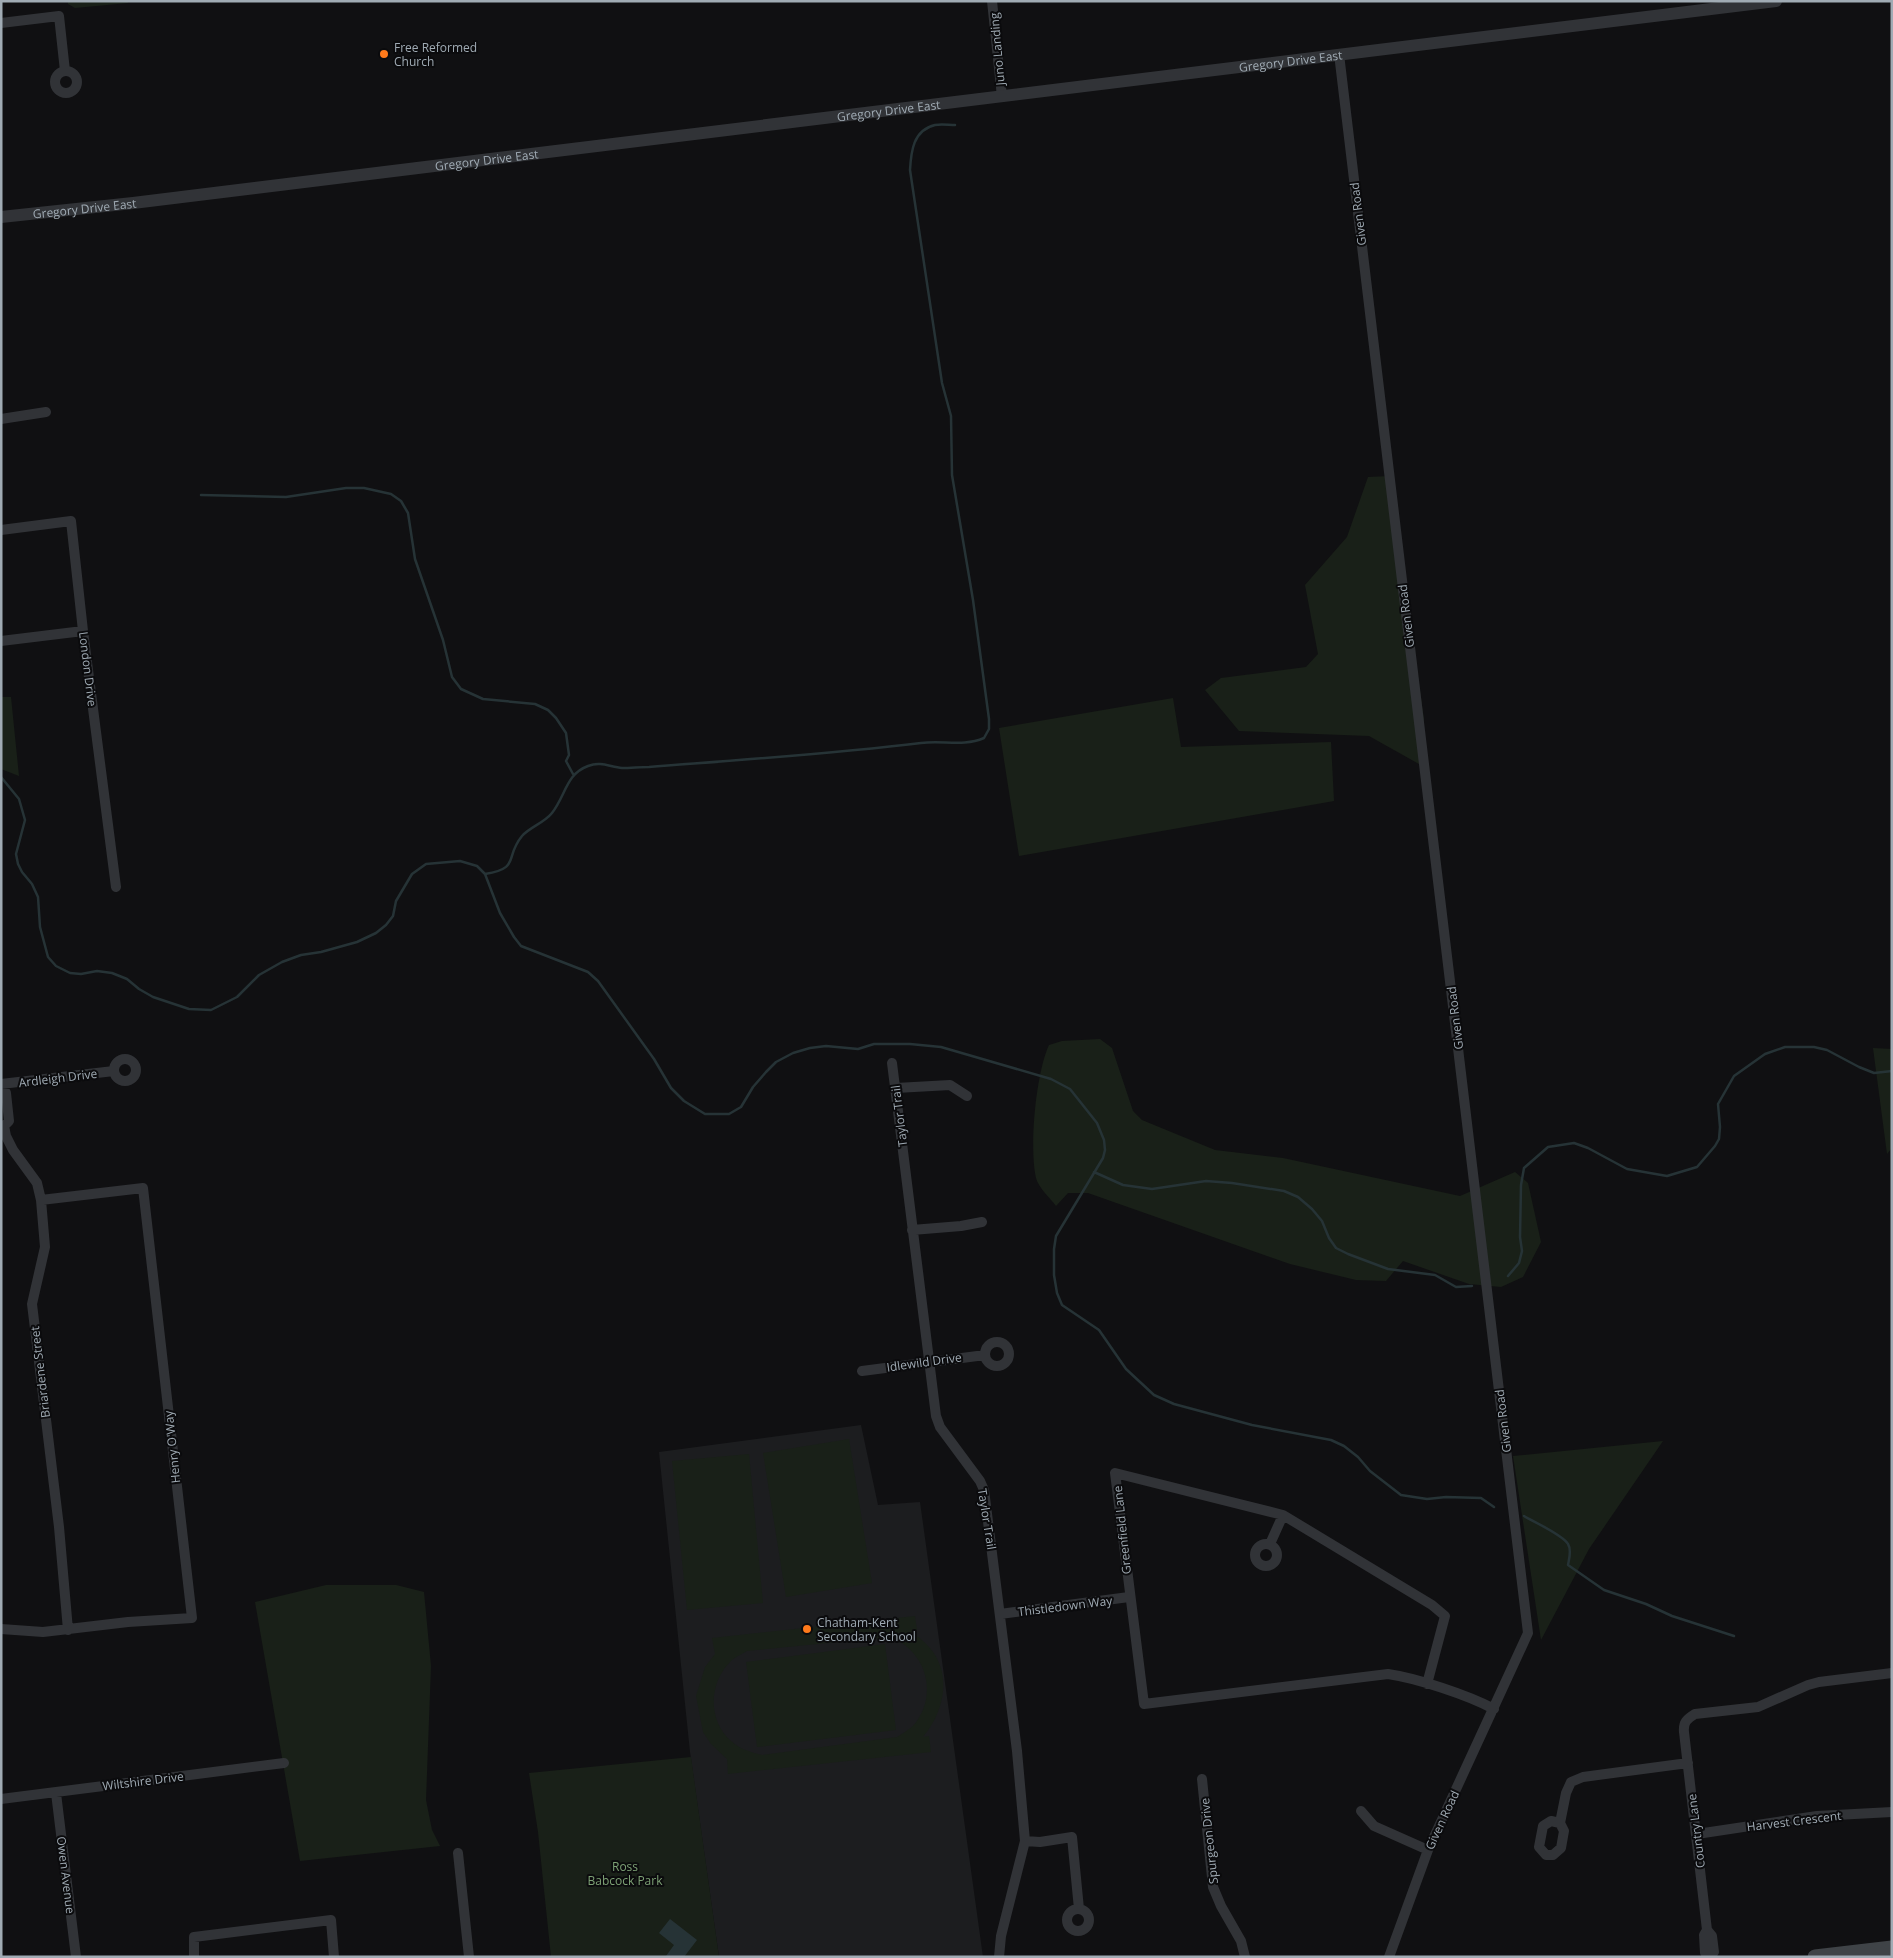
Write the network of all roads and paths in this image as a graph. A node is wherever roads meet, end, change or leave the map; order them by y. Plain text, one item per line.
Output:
1 (992, 1) edge
2 (1776, 1) edge
3 (1, 23) edge
4 (1339, 54) junction
5 (65, 71) dead end
6 (1002, 98) junction
7 (1, 217) edge
8 (46, 412) dead end
9 (1, 419) edge
10 (1, 530) edge
11 (83, 631) junction
12 (1, 641) edge
13 (116, 887) dead end
14 (892, 1063) dead end
15 (114, 1071) dead end
16 (1, 1085) edge
17 (896, 1088) junction
18 (967, 1096) dead end
19 (3, 1125) edge
20 (41, 1200) junction
21 (982, 1222) dead end
22 (912, 1230) junction
23 (985, 1355) dead end
24 (930, 1362) junction
25 (862, 1371) dead end
26 (1283, 1515) junction
27 (1270, 1544) dead end
28 (1129, 1597) junction
29 (1000, 1614) junction
30 (1, 1629) edge
31 (68, 1630) junction
32 (1892, 1673) edge
33 (1427, 1684) junction
34 (1494, 1709) junction
35 (284, 1763) dead end
36 (1688, 1763) junction
37 (1202, 1779) dead end
38 (56, 1793) junction
39 (1, 1799) edge
40 (1360, 1811) dead end
41 (1892, 1812) edge
42 (1560, 1823) dead end
43 (1697, 1834) junction
44 (1025, 1840) junction
45 (1428, 1850) junction
46 (458, 1853) dead end
47 (1078, 1908) dead end
48 (1892, 1948) edge
49 (76, 1957) edge
50 (194, 1957) edge
51 (334, 1957) edge
52 (469, 1957) edge
53 (999, 1957) edge
54 (1245, 1957) edge
55 (1389, 1957) edge
56 (1710, 1957) edge
57 (1814, 1957) edge

1 - 6 street, Juno Landing
2 - 4 street, Gregory Drive East
3 - 5 street
4 - 6 street, Gregory Drive East
4 - 34 street, Given Road
6 - 7 street, Gregory Drive East
8 - 9 street
10 - 11 street, London Drive
11 - 12 street
11 - 13 street, London Drive
14 - 17 street, Taylor Trail
15 - 16 street, Ardleigh Drive
16 - 19 street, Briardene Street
17 - 18 street
17 - 22 street, Taylor Trail
19 - 20 street, Briardene Street
20 - 31 street, Briardene Street
20 - 31 street, Henry O'Way
21 - 22 street
22 - 24 street, Taylor Trail
23 - 24 street, Idlewild Drive
24 - 25 street, Idlewild Drive
24 - 29 street, Taylor Trail
26 - 27 street
26 - 28 street, Greenfield Lane
26 - 33 street, Greenfield Lane
28 - 29 street, Thistledown Way
28 - 33 street, Greenfield Lane
29 - 44 street, Taylor Trail
30 - 31 street, Henry O'Way
32 - 36 street, Country Lane
33 - 34 street, Greenfield Lane
34 - 45 street, Given Road
35 - 38 street, Wiltshire Drive
36 - 42 street
36 - 43 street, Country Lane
37 - 54 street, Spurgeon Drive
38 - 39 street, Wiltshire Drive
38 - 49 street, Owen Avenue
40 - 45 street
41 - 43 street, Harvest Crescent
43 - 56 street, Country Lane
44 - 47 street
44 - 53 street, Taylor Trail
45 - 55 street, Given Road
46 - 52 street
48 - 57 main road
50 - 51 street

